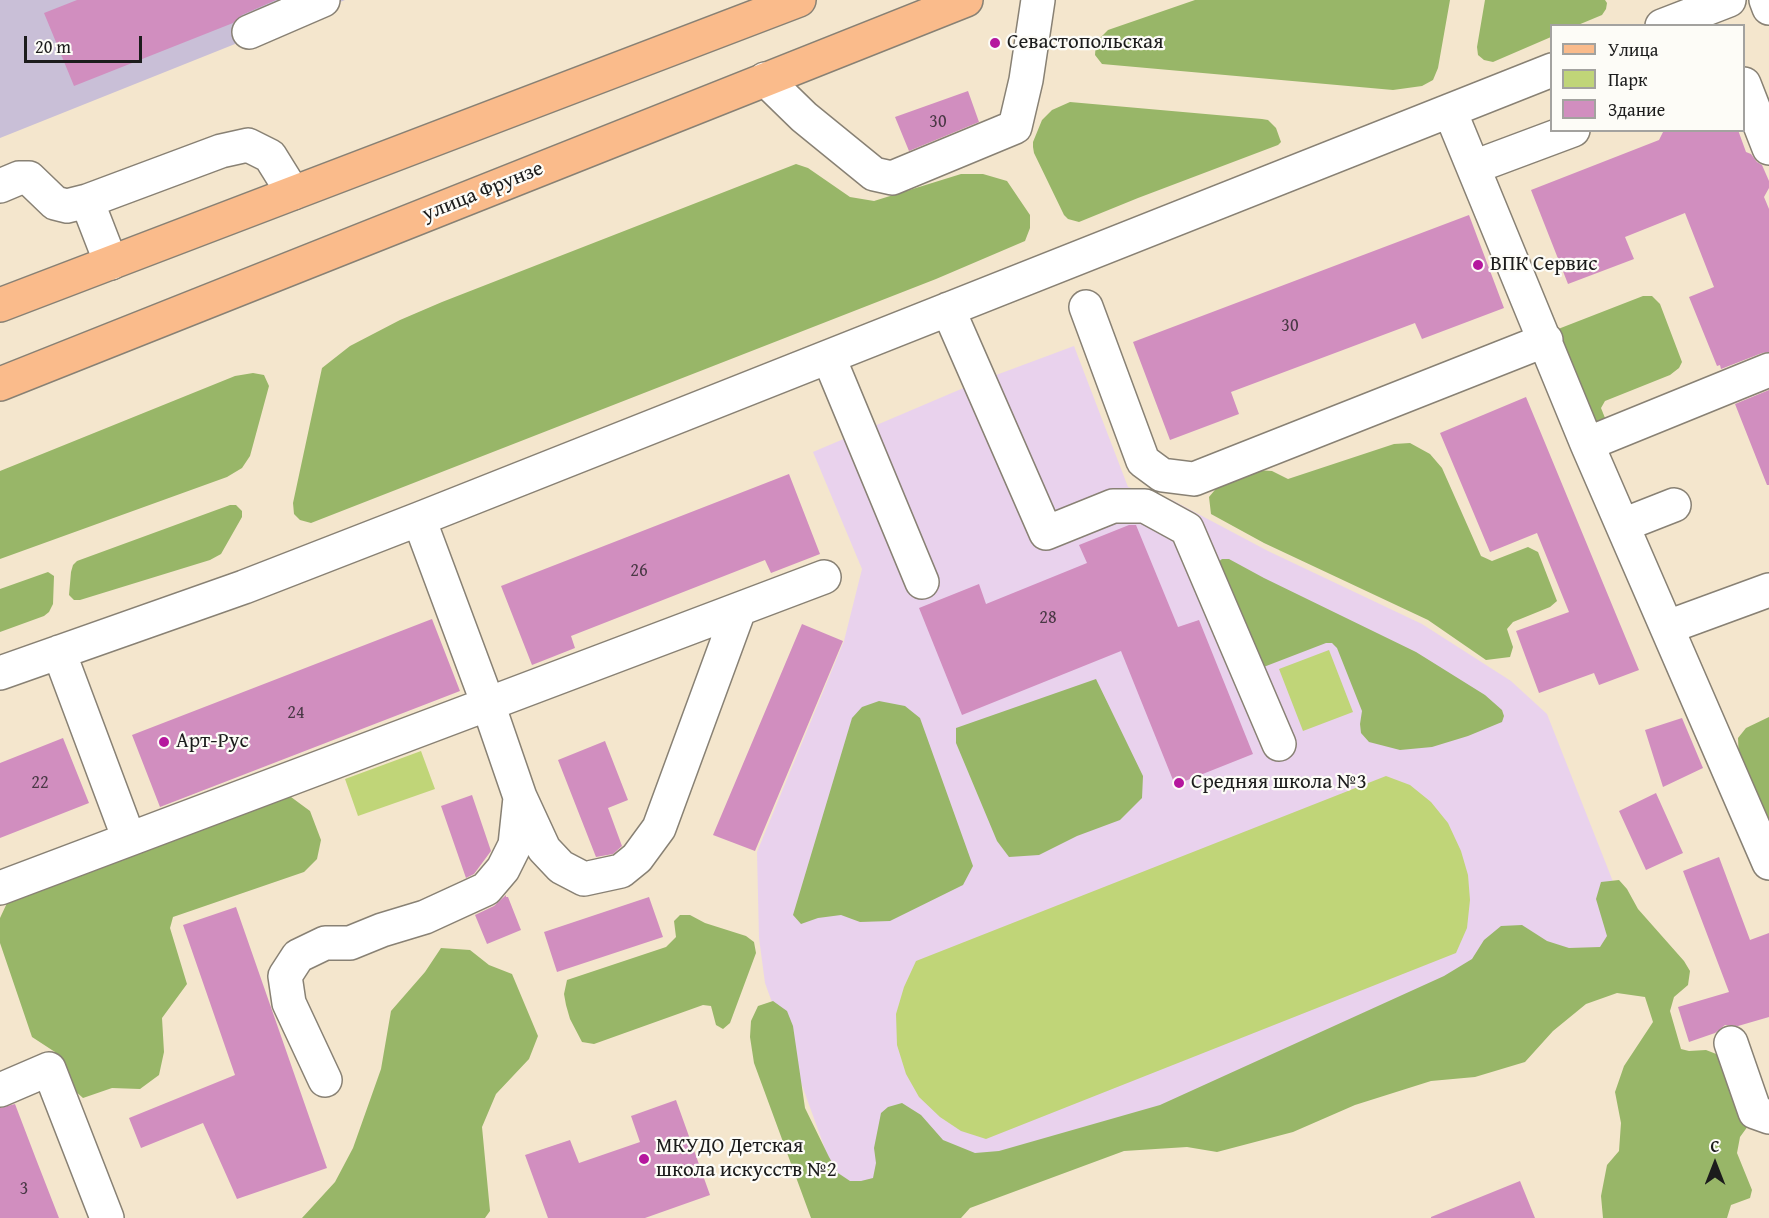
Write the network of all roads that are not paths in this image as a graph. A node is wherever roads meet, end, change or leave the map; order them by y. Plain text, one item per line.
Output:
1 (966, 0) edge
2 (1038, 0) edge
3 (1729, 0) edge
4 (1766, 0) edge
5 (314, 2) edge
6 (778, 4) edge
7 (1769, 8) edge
8 (1667, 24) edge
9 (249, 32) dead end
10 (1550, 70) edge
11 (765, 79) junction
12 (1745, 89) edge
13 (1450, 111) junction
14 (1568, 132) edge
15 (1769, 148) edge
16 (1474, 167) junction
17 (0, 186) edge
18 (293, 193) junction
19 (87, 201) junction
20 (111, 263) junction
21 (0, 305) edge
22 (1086, 307) dead end
23 (948, 309) junction
24 (1546, 340) junction
25 (829, 357) junction
26 (1769, 370) edge
27 (0, 384) edge
28 (1587, 444) junction
29 (1674, 505) dead end
30 (419, 519) junction
31 (1623, 525) junction
32 (824, 577) dead end
33 (922, 582) dead end
34 (1769, 590) edge
35 (739, 610) junction
36 (1668, 627) junction
37 (59, 652) junction
38 (0, 673) edge
39 (488, 704) junction
40 (1279, 744) dead end
41 (520, 797) junction
42 (129, 840) junction
43 (1769, 863) edge
44 (0, 888) edge
45 (1731, 1043) dead end
46 (325, 1080) dead end
47 (0, 1090) edge
48 (1769, 1117) edge
49 (107, 1218) edge

1 - 11 main road, улица Фрунзе
2 - 11 street
3 - 8 street
4 - 7 street
5 - 9 street
6 - 18 main road
10 - 13 street
11 - 27 main road, улица Фрунзе
12 - 15 street
13 - 16 street
13 - 23 street
14 - 16 street
16 - 24 street
17 - 19 street
18 - 19 street
18 - 20 main road
19 - 20 street
20 - 21 main road
22 - 24 street
23 - 25 street
23 - 40 street
24 - 28 street
25 - 30 street
25 - 33 street
26 - 28 street
28 - 31 street
29 - 31 street
30 - 37 street
30 - 39 street
31 - 36 street
32 - 35 street
34 - 36 street
35 - 39 street
35 - 41 street
36 - 43 street
37 - 38 street
37 - 42 street
39 - 41 street
39 - 42 street
41 - 46 street
42 - 44 street
45 - 48 street
47 - 49 street

